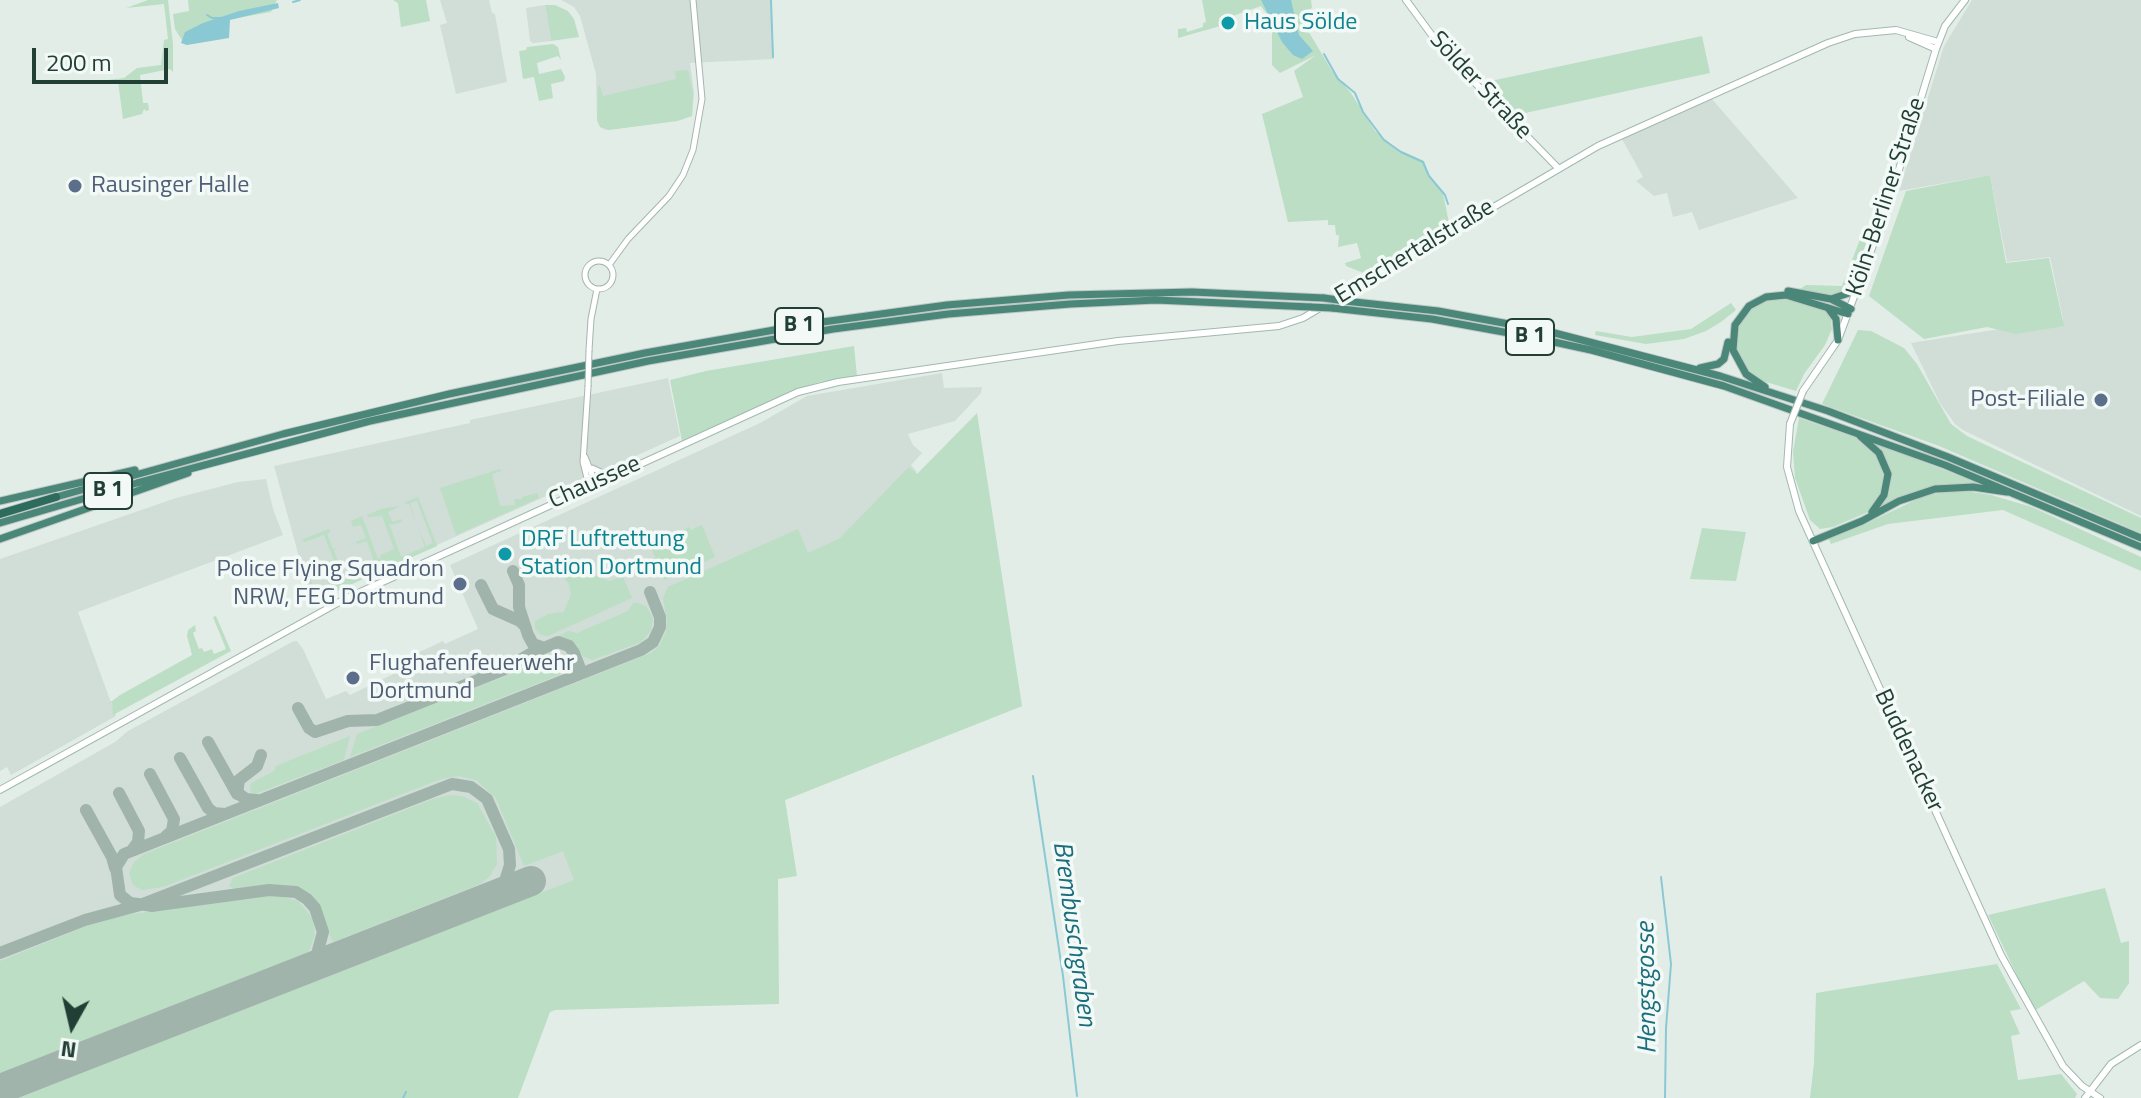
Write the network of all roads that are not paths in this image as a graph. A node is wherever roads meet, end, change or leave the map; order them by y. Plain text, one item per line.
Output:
1 (693, 0) edge
2 (1406, 0) edge
3 (1965, 0) edge
4 (1937, 45) junction
5 (1558, 168) junction
6 (609, 265) junction
7 (1862, 279) junction
8 (597, 289) junction
9 (1828, 303) junction
10 (1850, 311) junction
11 (1838, 340) junction
12 (1692, 368) junction
13 (859, 378) joint
14 (1803, 391) joint
15 (1778, 394) junction
16 (1852, 430) junction
17 (584, 456) junction
18 (216, 461) junction
19 (590, 466) junction
20 (161, 467) junction
21 (613, 474) junction
22 (592, 484) junction
23 (2017, 493) junction
24 (56, 497) joint
25 (0, 501) edge
26 (0, 514) edge
27 (0, 523) edge
28 (1812, 538) junction
29 (2141, 538) edge
30 (0, 539) edge
31 (2141, 547) edge
32 (0, 790) edge
33 (2141, 1045) edge
34 (2087, 1094) edge
35 (2100, 1098) edge

1 - 6 street
2 - 5 main road, Sölder Straße
3 - 4 main road, Köln-Berliner Straße
4 - 5 main road, Emschertalstraße
4 - 7 main road, Köln-Berliner Straße
5 - 13 main road, Emschertalstraße
6 - 8 street
6 - 8 street
7 - 9 highway
7 - 10 main road, Köln-Berliner Straße
8 - 17 street, bridge
9 - 10 highway
9 - 11 highway
9 - 12 highway
9 - 15 highway
10 - 11 main road, Köln-Berliner Straße
11 - 14 main road, Köln-Berliner Straße
12 - 15 highway, B 1
12 - 20 highway, B 1, bridge
13 - 21 main road, Chaussee
14 - 28 main road, Buddenacker, bridge
15 - 29 highway, B 1
16 - 18 highway, B 1, bridge
16 - 23 highway, B 1
16 - 28 highway
17 - 19 street
17 - 22 street
18 - 27 highway, B 1
18 - 30 highway
19 - 21 street
19 - 22 street
20 - 24 highway, B 1
20 - 25 highway
21 - 22 main road, Chaussee
22 - 32 main road, Chaussee
23 - 28 highway
23 - 31 highway, B 1
24 - 26 highway, B 1
28 - 34 main road, Buddenacker
33 - 34 main road
34 - 35 main road, Buddenacker

